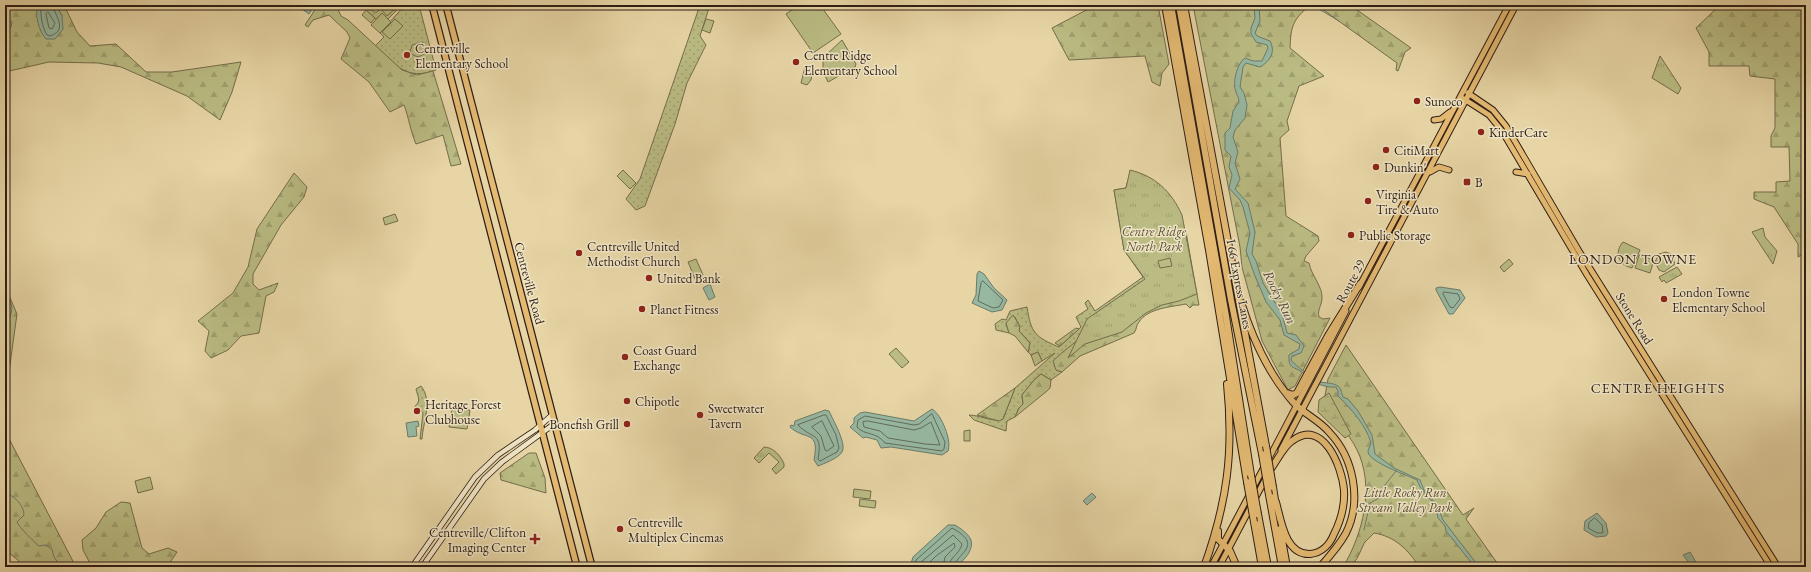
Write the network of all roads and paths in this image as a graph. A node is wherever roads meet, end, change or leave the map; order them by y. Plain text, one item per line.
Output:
1 (432, 5) edge
2 (446, 5) edge
3 (1165, 5) edge
4 (1171, 5) edge
5 (1179, 5) edge
6 (1184, 5) edge
7 (1509, 5) edge
8 (1516, 5) edge
9 (1464, 90) junction
10 (1470, 94) junction
11 (1460, 96) junction
12 (1466, 100) junction
13 (1453, 109) junction
14 (1439, 136) junction
15 (1449, 170) dead end
16 (1516, 172) dead end
17 (1428, 174) junction
18 (1528, 174) junction
19 (1230, 258) junction
20 (1360, 284) joint
21 (1230, 372) junction
22 (1305, 384) junction
23 (1286, 392) junction
24 (1296, 406) junction
25 (1302, 410) junction
26 (552, 415) junction
27 (542, 424) junction
28 (554, 424) junction
29 (544, 433) junction
30 (1270, 470) junction
31 (1276, 502) junction
32 (1218, 528) junction
33 (1226, 547) junction
34 (412, 567) edge
35 (422, 567) edge
36 (577, 567) edge
37 (592, 567) edge
38 (1204, 567) edge
39 (1211, 567) edge
40 (1219, 567) edge
41 (1238, 567) edge
42 (1262, 567) edge
43 (1268, 567) edge
44 (1282, 567) edge
45 (1287, 567) edge
46 (1320, 567) edge
47 (1771, 567) edge
48 (1778, 567) edge

1 - 27 highway, Centreville Road
2 - 26 highway, Centreville Road
3 - 21 highway
4 - 43 highway, I 66 Express Lanes, bridge
5 - 44 highway, I 66 Express Lanes, bridge
6 - 19 highway
7 - 9 main road, Route 29
8 - 10 main road, Route 29
9 - 10 main road, Stone Road
9 - 11 main road, Route 29
10 - 12 main road, Route 29
10 - 48 main road, Stone Road
11 - 12 main road, Stone Road
11 - 13 main road, Route 29
12 - 17 main road, Route 29
12 - 18 main road, Stone Road
13 - 14 main road, Route 29
13 - 14 main road
14 - 20 main road, Route 29
15 - 17 main road
16 - 18 main road
17 - 25 main road, Route 29
18 - 47 main road, Stone Road
19 - 23 highway
19 - 31 highway, bridge
20 - 22 highway
21 - 32 highway
21 - 42 highway, bridge
22 - 23 highway
22 - 24 main road, Route 29
23 - 24 highway
24 - 25 highway
24 - 33 main road, Route 29
25 - 30 main road, Route 29
25 - 46 highway
26 - 27 main road
26 - 28 highway, Centreville Road
27 - 29 highway, Centreville Road
27 - 34 main road
28 - 29 main road
28 - 37 highway, Centreville Road
29 - 35 main road
29 - 36 highway, Centreville Road
30 - 31 highway
30 - 33 main road, Route 29
31 - 45 highway
32 - 33 highway
32 - 38 highway
33 - 39 main road, Route 29
33 - 40 main road, Route 29
33 - 41 highway

